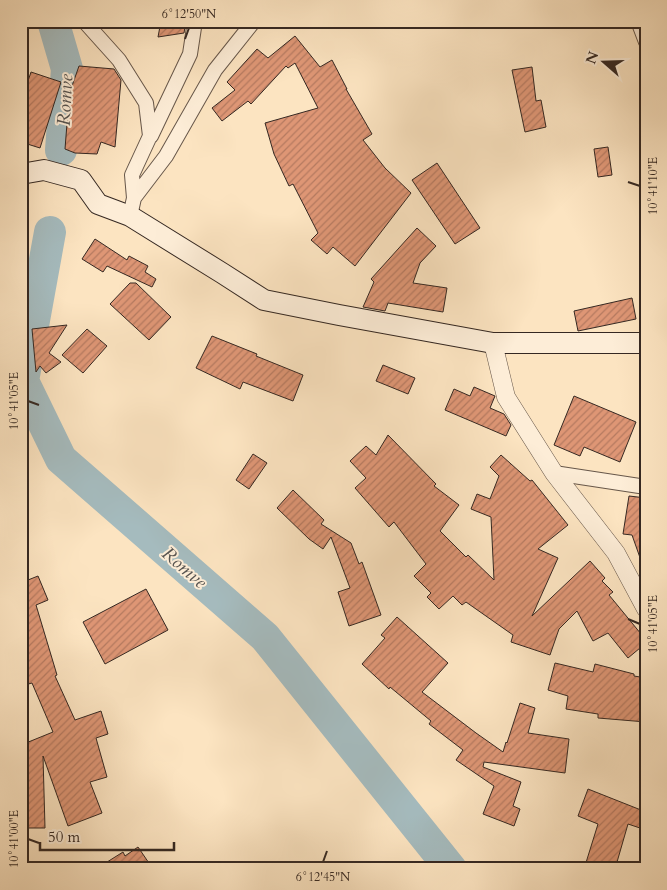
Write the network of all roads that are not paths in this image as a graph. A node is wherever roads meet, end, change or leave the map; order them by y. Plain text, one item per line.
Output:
1 (84, 21) edge
2 (195, 21) edge
3 (254, 21) edge
4 (638, 21) edge
5 (646, 42) edge
6 (150, 136) junction
7 (21, 174) edge
8 (132, 207) junction
9 (493, 343) junction
10 (646, 343) edge
11 (554, 474) junction
12 (646, 487) edge
13 (646, 609) edge

1 - 6 street
2 - 6 street
3 - 8 street
4 - 5 street
6 - 8 street
7 - 8 main road
8 - 9 main road
9 - 10 main road
9 - 11 street
11 - 12 street
11 - 13 street

